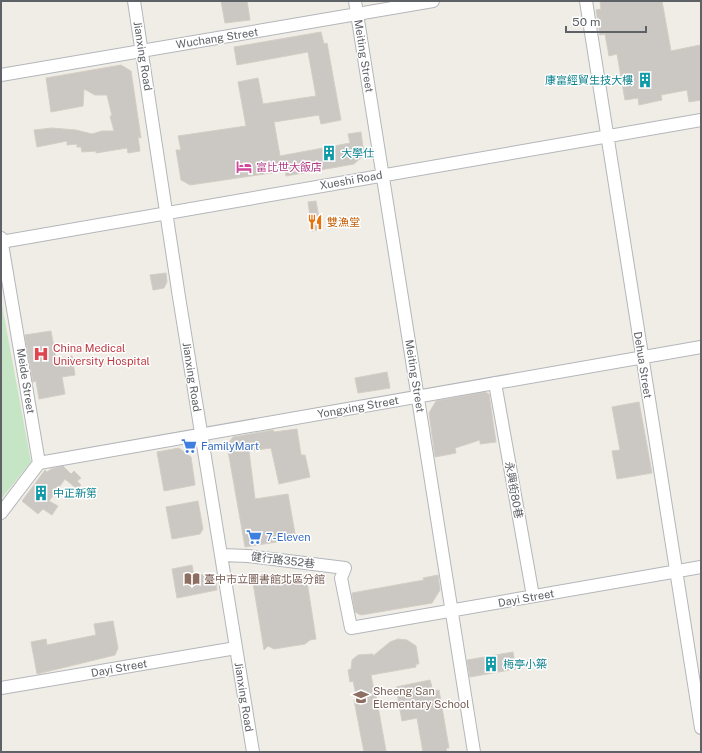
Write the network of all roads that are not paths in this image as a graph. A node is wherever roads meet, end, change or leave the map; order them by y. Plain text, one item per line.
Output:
1 (134, 1) edge
2 (355, 1) edge
3 (433, 1) edge
4 (586, 1) edge
5 (358, 14) junction
6 (142, 50) junction
7 (1, 75) edge
8 (701, 120) edge
9 (607, 136) junction
10 (382, 175) junction
11 (166, 213) junction
12 (1, 241) edge
13 (701, 347) edge
14 (642, 357) junction
15 (495, 384) junction
16 (418, 397) junction
17 (202, 435) junction
18 (39, 463) junction
19 (1, 512) edge
20 (222, 555) junction
21 (701, 567) edge
22 (676, 572) junction
23 (533, 596) junction
24 (451, 611) junction
25 (351, 628) joint
26 (236, 648) junction
27 (1, 688) edge
28 (701, 728) edge
29 (253, 752) edge
30 (474, 752) edge

1 - 6 street, Jianxing Road
2 - 5 street, Meiting Street
3 - 5 street, Wuchang Street
4 - 9 street, Dehua Street
5 - 6 street, Wuchang Street
5 - 10 street, Meiting Street
6 - 7 street, Wuchang Street
6 - 11 street, Jianxing Road
8 - 9 street, Xueshi Road
9 - 10 street, Xueshi Road
9 - 14 street, Dehua Street
10 - 11 street, Xueshi Road
10 - 16 street, Meiting Street
11 - 12 street, Xueshi Road
11 - 17 street, Jianxing Road
12 - 18 street, Meide Street
13 - 14 street, Yongxing Street
14 - 15 street, Yongxing Street
14 - 22 street, Dehua Street
15 - 16 street, Yongxing Street
15 - 23 street, 永興街80巷
16 - 17 street, Yongxing Street
16 - 24 street, Meiting Street
17 - 18 street, Yongxing Street
17 - 20 street, Jianxing Road
18 - 19 street
20 - 25 street, 健行路352巷
20 - 26 street, Jianxing Road
21 - 22 street, Dayi Street
22 - 23 street, Dayi Street
22 - 28 street, Dehua Street
23 - 24 street, Dayi Street
24 - 25 street, Dayi Street
24 - 30 street, Meiting Street
26 - 27 street, Dayi Street
26 - 29 street, Jianxing Road

